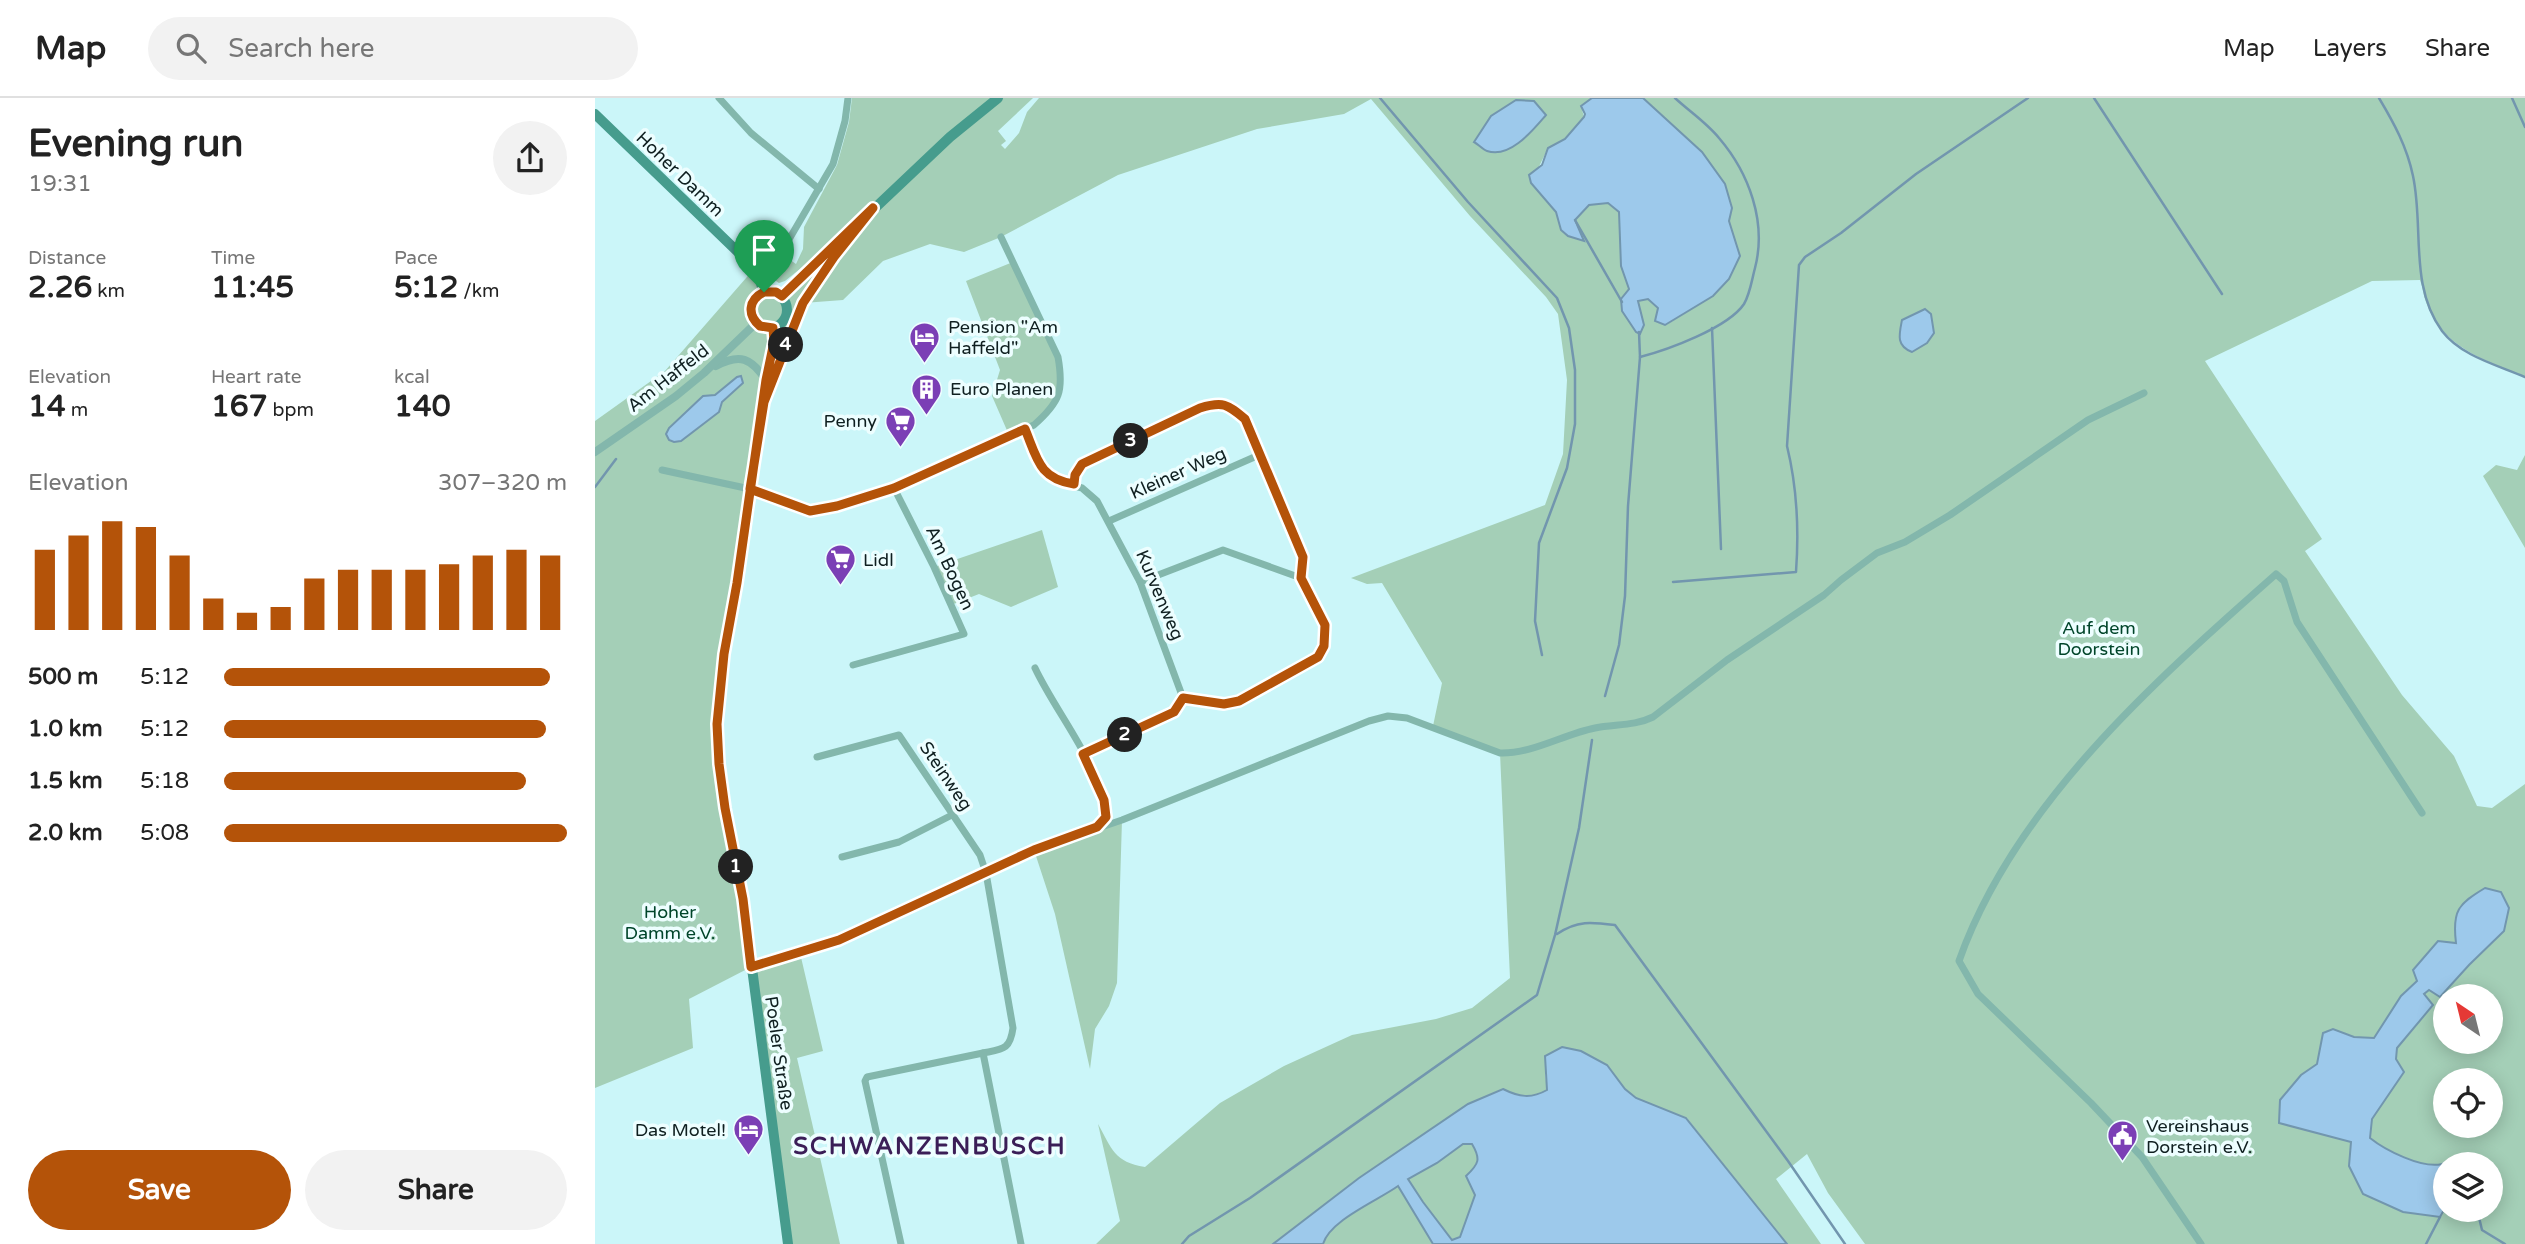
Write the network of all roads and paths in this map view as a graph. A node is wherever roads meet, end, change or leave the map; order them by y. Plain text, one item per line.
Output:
1 (719, 98) edge
2 (848, 98) edge
3 (998, 98) edge
4 (595, 114) edge
5 (819, 189) junction
6 (873, 208) junction
7 (1001, 237) dead end
8 (784, 248) dead end
9 (764, 292) junction
10 (782, 296) junction
11 (756, 323) junction
12 (773, 328) junction
13 (704, 373) junction
14 (766, 380) junction
15 (2144, 393) dead end
16 (764, 402) junction
17 (1025, 429) junction
18 (595, 452) edge
19 (1259, 454) junction
20 (661, 470) dead end
21 (1074, 484) junction
22 (894, 488) junction
23 (750, 489) junction
24 (1109, 521) junction
25 (1301, 578) junction
26 (1140, 582) junction
27 (853, 665) dead end
28 (1035, 668) dead end
29 (1183, 698) junction
30 (1083, 754) junction
31 (817, 757) dead end
32 (2422, 813) dead end
33 (952, 815) junction
34 (1097, 827) junction
35 (842, 858) dead end
36 (986, 873) junction
37 (751, 967) junction
38 (983, 1053) junction
39 (788, 1244) edge
40 (901, 1244) edge
41 (1021, 1244) edge
42 (2201, 1244) edge

1 - 5 street
2 - 5 street
3 - 6 main road
4 - 9 main road, Hoher Damm
5 - 8 street
6 - 10 main road
6 - 16 main road
7 - 17 street
9 - 10 main road
9 - 11 main road
10 - 12 main road
11 - 12 main road
11 - 13 street, Am Haffeld
12 - 14 main road, Poeler Straße
13 - 14 street
13 - 18 street, Am Haffeld
14 - 16 main road, Poeler Straße
15 - 34 street
16 - 23 main road, Poeler Straße
17 - 21 street, Kurvenweg
17 - 22 street
19 - 21 street
19 - 24 street, Kleiner Weg
19 - 25 street
20 - 23 street
21 - 24 street, Kurvenweg
22 - 23 street
22 - 27 street, Am Bogen
23 - 37 main road, Poeler Straße
24 - 26 street, Kurvenweg
25 - 26 street
25 - 29 street
26 - 29 street, Kurvenweg
28 - 30 street
29 - 30 street
30 - 34 street
31 - 33 street, Steinweg
32 - 42 street
33 - 35 street
33 - 36 street, Steinweg
34 - 36 street
36 - 37 street
36 - 38 street, Steinweg
37 - 39 main road, Poeler Straße
38 - 40 street
38 - 41 street

